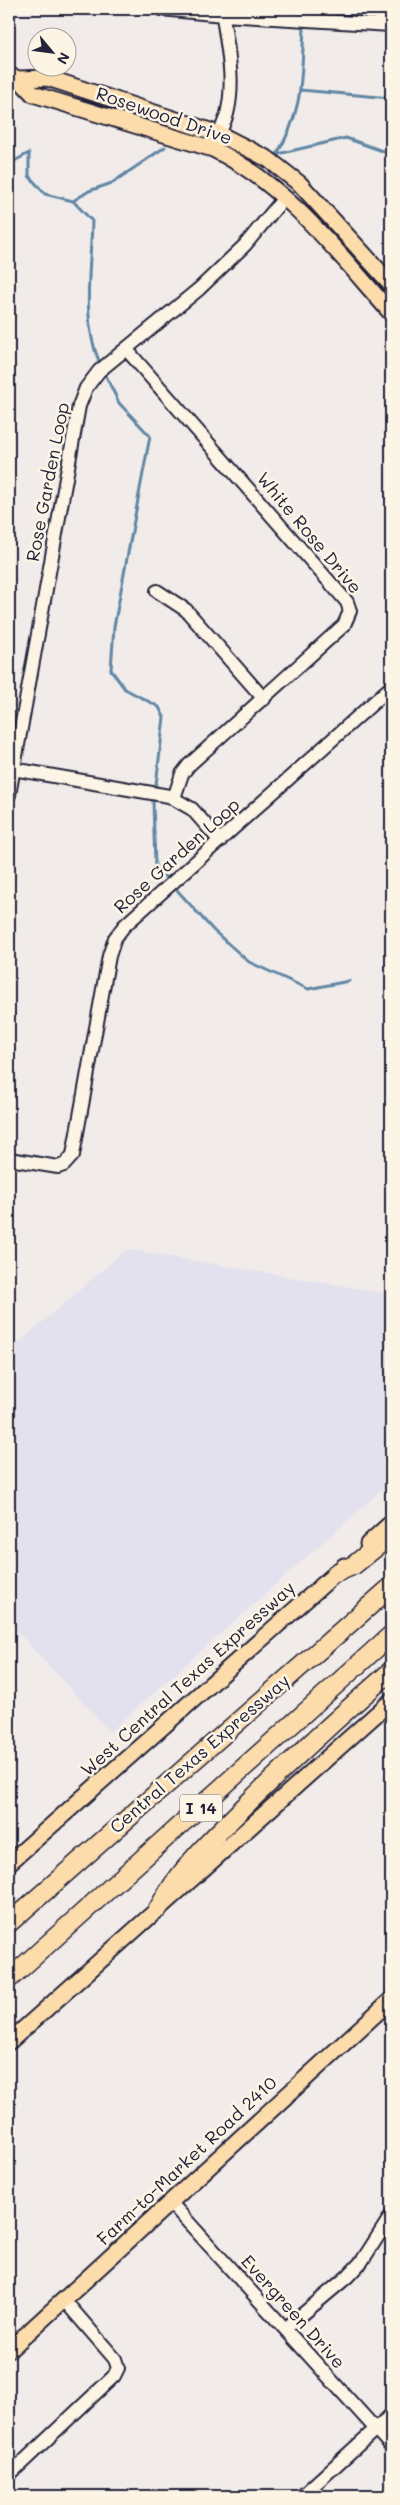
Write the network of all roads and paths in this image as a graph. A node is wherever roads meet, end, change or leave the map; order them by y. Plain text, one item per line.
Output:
1 (161, 9) edge
2 (381, 9) edge
3 (223, 12) edge
4 (387, 24) edge
5 (14, 77) edge
6 (219, 134) junction
7 (213, 149) junction
8 (284, 198) junction
9 (391, 284) edge
10 (391, 313) edge
11 (127, 350) junction
12 (157, 591) dead end
13 (391, 687) edge
14 (264, 699) junction
15 (13, 769) junction
16 (9, 795) edge
17 (174, 798) junction
18 (220, 841) junction
19 (9, 1159) edge
20 (391, 1523) edge
21 (391, 1535) edge
22 (336, 1572) junction
23 (391, 1587) edge
24 (391, 1635) edge
25 (391, 1670) edge
26 (391, 1700) edge
27 (9, 1863) edge
28 (158, 1908) junction
29 (9, 1923) edge
30 (9, 1979) edge
31 (390, 2002) edge
32 (9, 2042) edge
33 (170, 2202) junction
34 (391, 2216) edge
35 (64, 2300) junction
36 (285, 2329) junction
37 (9, 2350) edge
38 (391, 2415) edge
39 (376, 2429) junction
40 (391, 2446) edge
41 (9, 2475) edge
42 (302, 2496) edge

1 - 3 street
2 - 4 street
3 - 4 street
3 - 6 street
5 - 6 main road, Rosewood Drive
5 - 7 main road, Rosewood Drive
6 - 7 street
6 - 9 main road, Rosewood Drive
7 - 8 main road, Rosewood Drive
8 - 10 main road, Rosewood Drive
8 - 11 street, Rose Garden Loop
11 - 14 street, White Rose Drive
11 - 15 street, Rose Garden Loop
12 - 14 street
13 - 18 street, Rose Garden Loop
14 - 17 street, White Rose Drive
15 - 16 street, Rose Garden Loop
15 - 17 street
17 - 18 street
18 - 19 street, Rose Garden Loop
20 - 22 main road, West Central Texas Expressway
21 - 22 highway
22 - 27 main road, West Central Texas Expressway
23 - 29 highway, Central Texas Expressway / I 14
24 - 30 highway, I 14
25 - 28 highway
26 - 28 main road
28 - 32 main road
31 - 33 main road, Farm-to-Market Road 2410
33 - 35 main road, Farm-to-Market Road 2410
33 - 36 street, Evergreen Drive
34 - 36 street
35 - 37 main road, Farm-to-Market Road 2410
35 - 41 street
36 - 39 street, Evergreen Drive
38 - 39 street
39 - 40 street, Evergreen Drive
39 - 42 street

